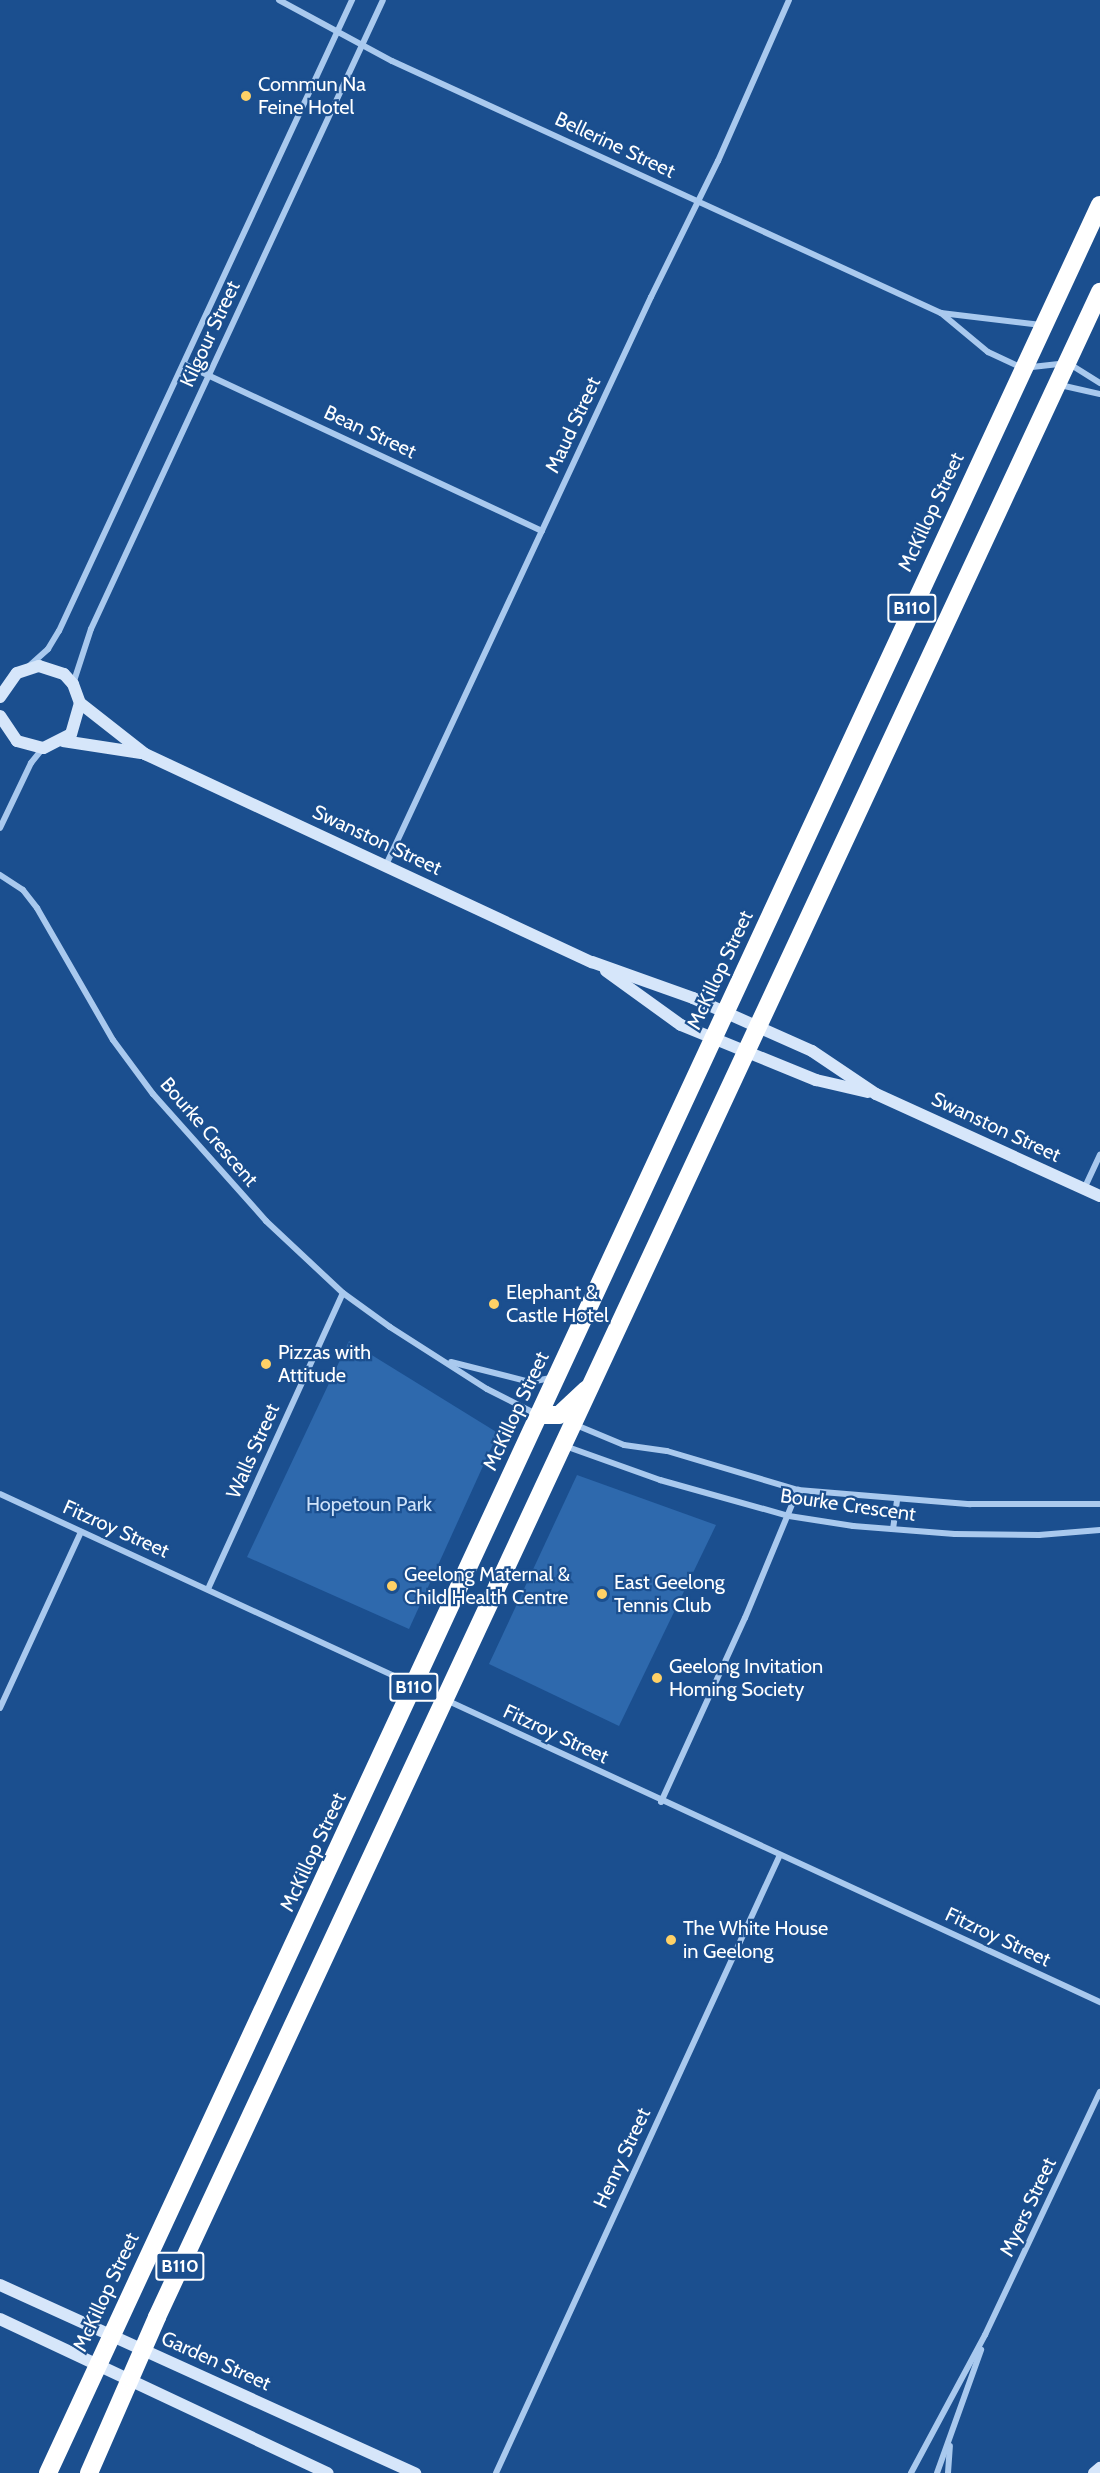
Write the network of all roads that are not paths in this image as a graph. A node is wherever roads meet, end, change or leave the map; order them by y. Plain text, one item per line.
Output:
1 (279, 0) edge
2 (352, 0) edge
3 (383, 0) edge
4 (789, 0) edge
5 (338, 30) junction
6 (362, 44) junction
7 (698, 201) junction
8 (1100, 205) edge
9 (1100, 292) edge
10 (941, 313) junction
11 (1044, 324) junction
12 (1068, 363) junction
13 (184, 364) junction
14 (1023, 368) junction
15 (209, 375) junction
16 (1100, 382) edge
17 (1058, 384) junction
18 (1100, 394) edge
19 (542, 531) junction
20 (25, 669) junction
21 (5, 677) edge
22 (73, 684) junction
23 (0, 698) edge
24 (80, 703) junction
25 (0, 717) edge
26 (0, 729) edge
27 (63, 741) junction
28 (43, 748) junction
29 (145, 754) junction
30 (0, 828) edge
31 (386, 865) junction
32 (0, 875) edge
33 (592, 962) junction
34 (725, 1012) junction
35 (760, 1027) junction
36 (713, 1038) junction
37 (748, 1053) junction
38 (876, 1094) junction
39 (1100, 1155) edge
40 (1084, 1189) junction
41 (1100, 1196) edge
42 (343, 1293) junction
43 (447, 1361) junction
44 (558, 1374) junction
45 (594, 1383) junction
46 (539, 1415) junction
47 (576, 1425) junction
48 (566, 1446) junction
49 (798, 1490) junction
50 (0, 1494) edge
51 (897, 1499) junction
52 (1100, 1504) edge
53 (789, 1516) junction
54 (893, 1529) junction
55 (1100, 1530) edge
56 (81, 1532) junction
57 (208, 1589) junction
58 (415, 1685) junction
59 (443, 1701) junction
60 (0, 1708) edge
61 (661, 1802) junction
62 (779, 1857) junction
63 (1100, 2002) edge
64 (1100, 2091) edge
65 (0, 2285) edge
66 (0, 2319) edge
67 (111, 2334) junction
68 (985, 2336) junction
69 (143, 2349) junction
70 (96, 2367) junction
71 (129, 2382) junction
72 (951, 2440) junction
73 (1100, 2468) edge
74 (48, 2473) edge
75 (88, 2473) edge
76 (328, 2473) edge
77 (416, 2473) edge
78 (496, 2473) edge
79 (911, 2473) edge
80 (937, 2473) edge
81 (948, 2473) edge
82 (1094, 2473) edge

1 - 5 street, Bellerine Street
2 - 5 street, Kilgour Street
3 - 6 street, Kilgour Street
4 - 7 street, Maud Street
5 - 6 street, Bellerine Street
5 - 13 street, Kilgour Street
6 - 7 street, Bellerine Street
6 - 15 street, Kilgour Street
7 - 10 street, Bellerine Street
7 - 19 street, Maud Street
8 - 11 highway, McKillop Street / B110
9 - 12 highway, B110
10 - 11 street, Bellerine Street
10 - 14 street, Bellerine Street
11 - 14 highway, McKillop Street / B110
12 - 14 street
12 - 16 street
12 - 17 highway, B110
13 - 15 street, Bean Street
13 - 20 street, Kilgour Street
14 - 34 highway, McKillop Street / B110
15 - 19 street, Bean Street
15 - 22 street, Kilgour Street
17 - 18 street
17 - 35 highway, B110
19 - 31 street, Maud Street
20 - 21 street
20 - 22 street
21 - 23 street
22 - 24 street
24 - 27 street
24 - 29 street, Swanston Street
25 - 26 street
25 - 28 street
27 - 28 street
27 - 29 street, Swanston Street
28 - 30 street
29 - 31 street, Swanston Street
31 - 33 street, Swanston Street
32 - 42 street, Bourke Crescent
33 - 34 street, Swanston Street
33 - 36 street, Swanston Street
34 - 35 street, Swanston Street
34 - 36 highway, McKillop Street / B110
35 - 37 highway, B110
35 - 38 street, Swanston Street
36 - 37 street, Swanston Street
36 - 44 highway, McKillop Street / B110
37 - 38 street, Swanston Street
37 - 45 highway, B110
38 - 40 street, Swanston Street
39 - 40 street
40 - 41 street, Swanston Street
42 - 43 street, Bourke Crescent
42 - 57 street, Walls Street
43 - 44 street, Bourke Crescent
43 - 46 street, Bourke Crescent
44 - 46 highway, McKillop Street / B110
45 - 46 highway
45 - 47 highway, B110
46 - 58 highway, McKillop Street / B110
47 - 48 highway, B110
47 - 49 street, Bourke Crescent
48 - 53 street, Bourke Crescent
48 - 59 highway, B110
49 - 51 street, Bourke Crescent
49 - 53 street
50 - 56 street, Fitzroy Street
51 - 52 street, Bourke Crescent
51 - 54 street
53 - 54 street, Bourke Crescent
53 - 61 street
54 - 55 street, Bourke Crescent
56 - 57 street, Fitzroy Street
56 - 60 street
57 - 58 street, Fitzroy Street
58 - 59 street, Fitzroy Street
58 - 67 highway, McKillop Street / B110
59 - 61 street, Fitzroy Street
59 - 69 highway, B110
61 - 62 street, Fitzroy Street
62 - 63 street, Fitzroy Street
62 - 78 street, Henry Street
64 - 68 street, Myers Street
65 - 67 street, Garden Street
66 - 70 street
67 - 69 street, Garden Street
67 - 70 highway, McKillop Street / B110
68 - 72 street, Myers Street
68 - 79 street, Myers Street
69 - 71 highway, B110
69 - 77 street, Garden Street
70 - 71 street
70 - 74 highway, McKillop Street / B110
71 - 75 highway, B110
71 - 76 street
72 - 80 street, Myers Street
72 - 81 street
73 - 82 street

